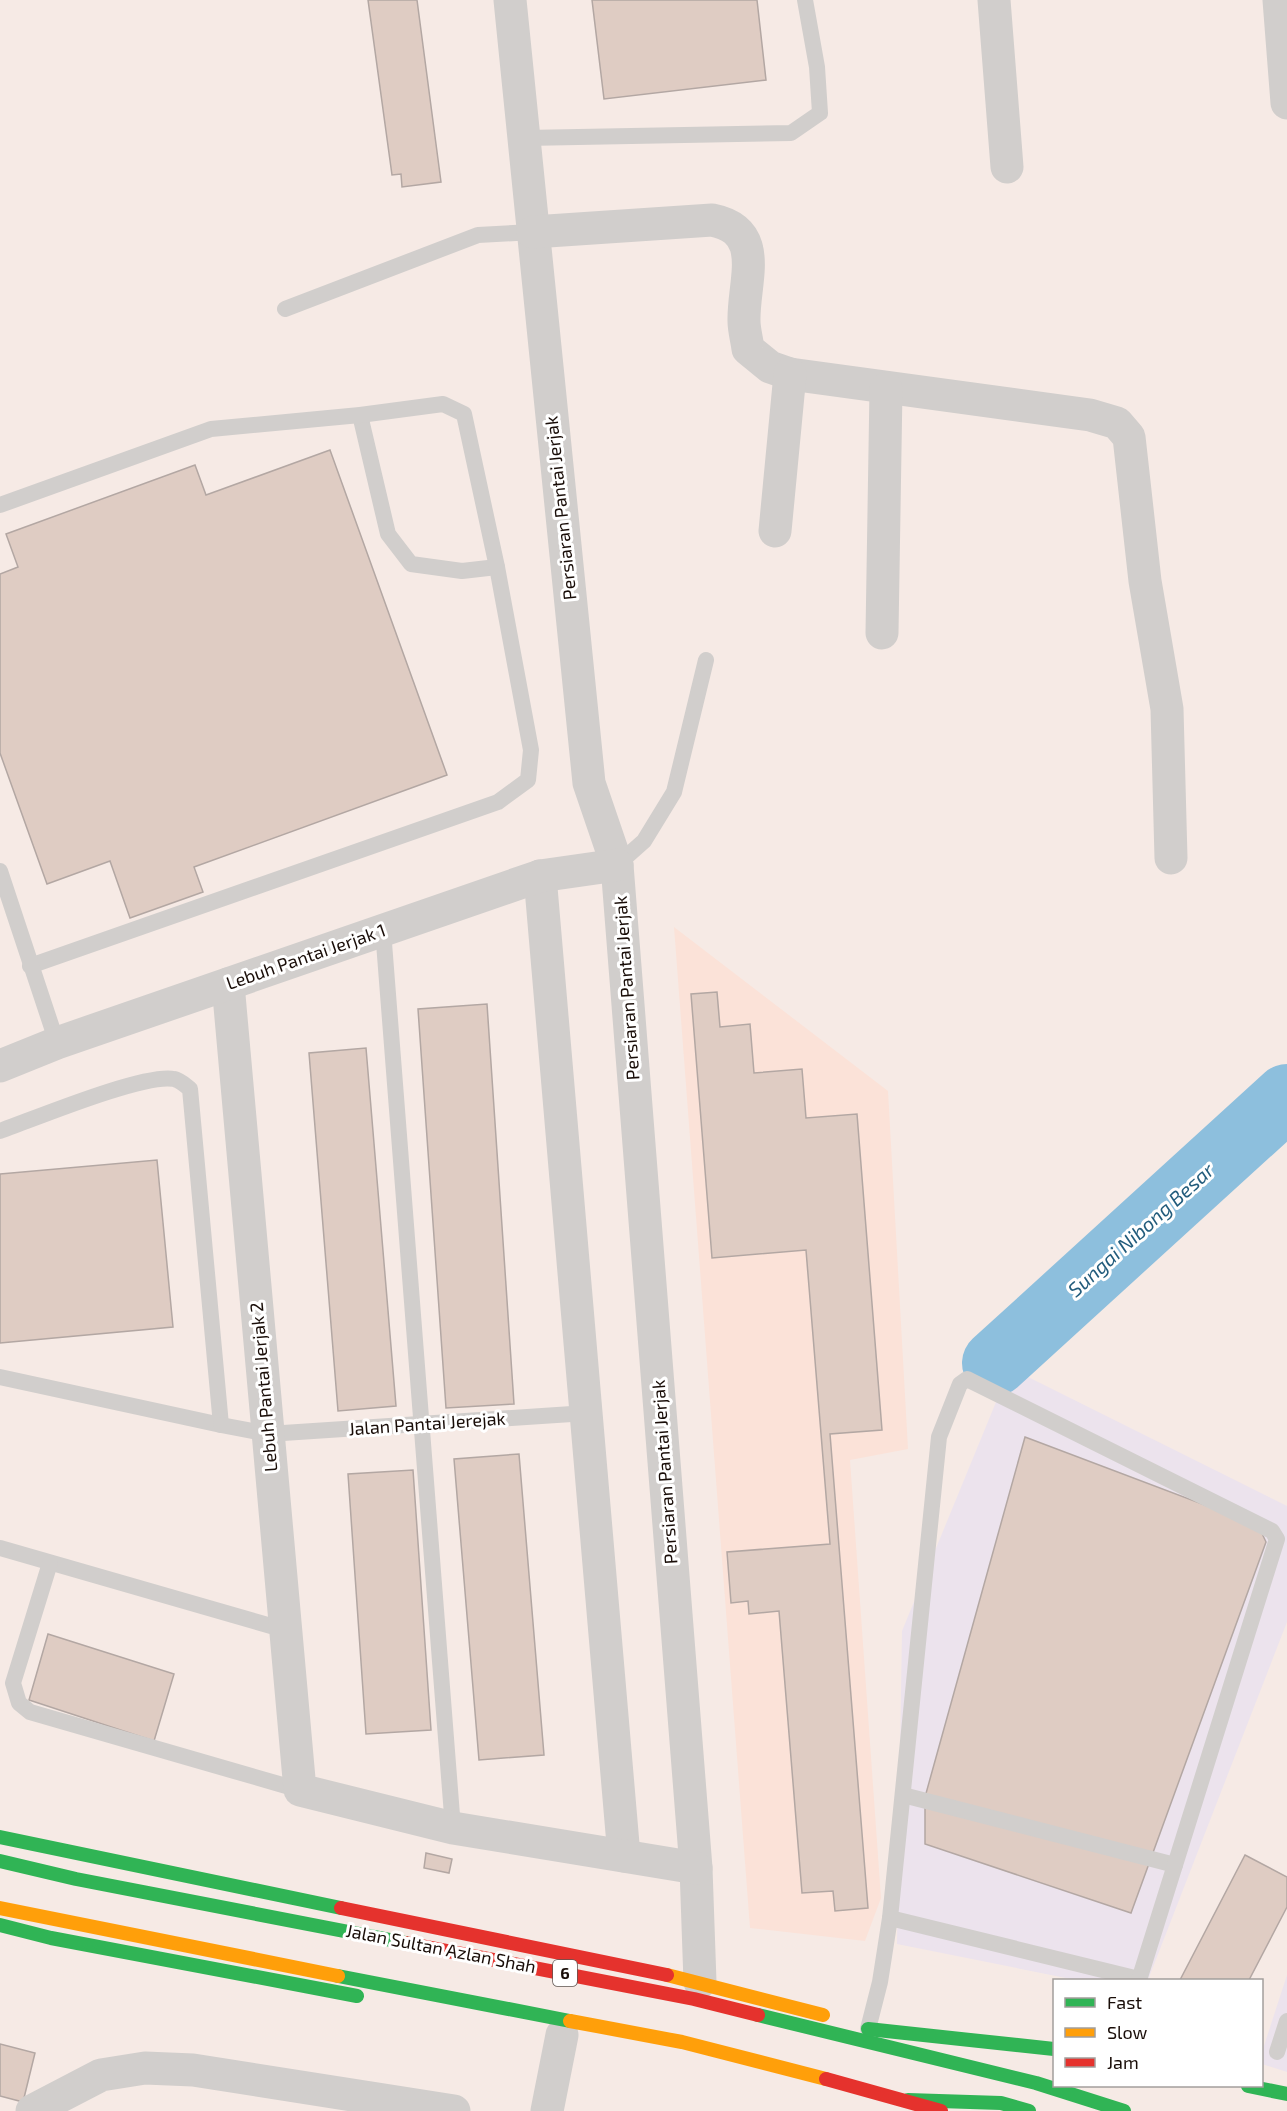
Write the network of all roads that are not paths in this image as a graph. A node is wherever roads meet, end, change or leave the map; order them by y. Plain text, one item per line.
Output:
1 (510, 0) edge
2 (805, 0) edge
3 (994, 0) edge
4 (1279, 0) edge
5 (1287, 103) edge
6 (525, 138) junction
7 (1007, 167) dead end
8 (533, 232) junction
9 (285, 309) dead end
10 (790, 374) junction
11 (886, 389) junction
12 (360, 416) junction
13 (0, 505) edge
14 (775, 531) dead end
15 (497, 567) junction
16 (882, 633) dead end
17 (706, 660) dead end
18 (1171, 858) dead end
19 (617, 865) junction
20 (0, 871) edge
21 (540, 876) junction
22 (383, 930) junction
23 (30, 966) junction
24 (228, 984) junction
25 (57, 1043) junction
26 (0, 1066) edge
27 (0, 1131) edge
28 (0, 1377) edge
29 (587, 1413) junction
30 (421, 1424) junction
31 (220, 1425) junction
32 (268, 1434) junction
33 (0, 1548) edge
34 (50, 1563) junction
35 (285, 1630) junction
36 (300, 1790) junction
37 (903, 1795) junction
38 (453, 1828) junction
39 (0, 1837) edge
40 (624, 1856) junction
41 (0, 1861) edge
42 (1175, 1865) junction
43 (696, 1868) junction
44 (0, 1908) edge
45 (890, 1918) junction
46 (0, 1925) edge
47 (1135, 1979) edge
48 (1139, 1979) edge
49 (700, 1982) junction
50 (368, 1998) dead end
51 (1287, 2021) edge
52 (868, 2029) junction
53 (566, 2035) joint
54 (1053, 2049) edge
55 (656, 2052) dead end
56 (1275, 2053) edge
57 (691, 2059) dead end
58 (1257, 2087) edge
59 (1287, 2094) edge
60 (849, 2097) junction
61 (383, 2106) edge
62 (869, 2106) dead end
63 (32, 2111) edge
64 (454, 2111) edge
65 (547, 2111) edge
66 (940, 2111) edge
67 (1029, 2111) edge
68 (1096, 2111) edge
69 (1124, 2111) edge

1 - 6 street, Persiaran Pantai Jerjak
2 - 6 lane
3 - 7 street
4 - 5 street
6 - 8 street, Persiaran Pantai Jerjak
8 - 9 lane
8 - 10 street
8 - 19 street, Persiaran Pantai Jerjak
10 - 11 street
10 - 14 street
11 - 16 street
11 - 18 street
12 - 13 lane
12 - 15 lane
12 - 15 lane
15 - 23 lane
17 - 19 lane
19 - 21 street, Lebuh Pantai Jerjak 1
19 - 43 street, Persiaran Pantai Jerjak
20 - 23 lane
21 - 22 street, Lebuh Pantai Jerjak 1
21 - 29 street
22 - 24 street, Lebuh Pantai Jerjak 1
22 - 30 lane
23 - 25 lane
24 - 25 street, Lebuh Pantai Jerjak 1
24 - 32 street, Lebuh Pantai Jerjak 2
25 - 26 street, Lebuh Pantai Jerjak 1
27 - 31 lane
28 - 31 lane, Jalan Pantai Jerejak
29 - 30 lane, Jalan Pantai Jerejak
29 - 40 street
30 - 32 lane, Jalan Pantai Jerejak
30 - 38 lane
31 - 32 lane, Jalan Pantai Jerejak
32 - 35 street, Lebuh Pantai Jerjak 2
33 - 34 lane
34 - 35 lane
34 - 36 lane
35 - 36 street, Lebuh Pantai Jerjak 2
36 - 38 street
37 - 42 lane
37 - 42 lane
37 - 45 lane
38 - 40 street
39 - 49 main road, Jalan Sultan Azlan Shah / 6
40 - 43 street
41 - 69 main road, Jalan Sultan Azlan Shah / 6
42 - 48 lane
43 - 49 street, Persiaran Pantai Jerjak
44 - 66 main road
45 - 47 lane
45 - 52 lane
46 - 50 main road
49 - 52 main road, Jalan Sultan Azlan Shah / 6
51 - 56 lane
52 - 54 main road, Jalan Sultan Azlan Shah / 6
52 - 68 main road, Jalan Sultan Azlan Shah / 6
53 - 55 main road
53 - 65 street
57 - 60 main road
58 - 59 main road
60 - 62 main road
60 - 67 main road
61 - 63 street
61 - 64 street

